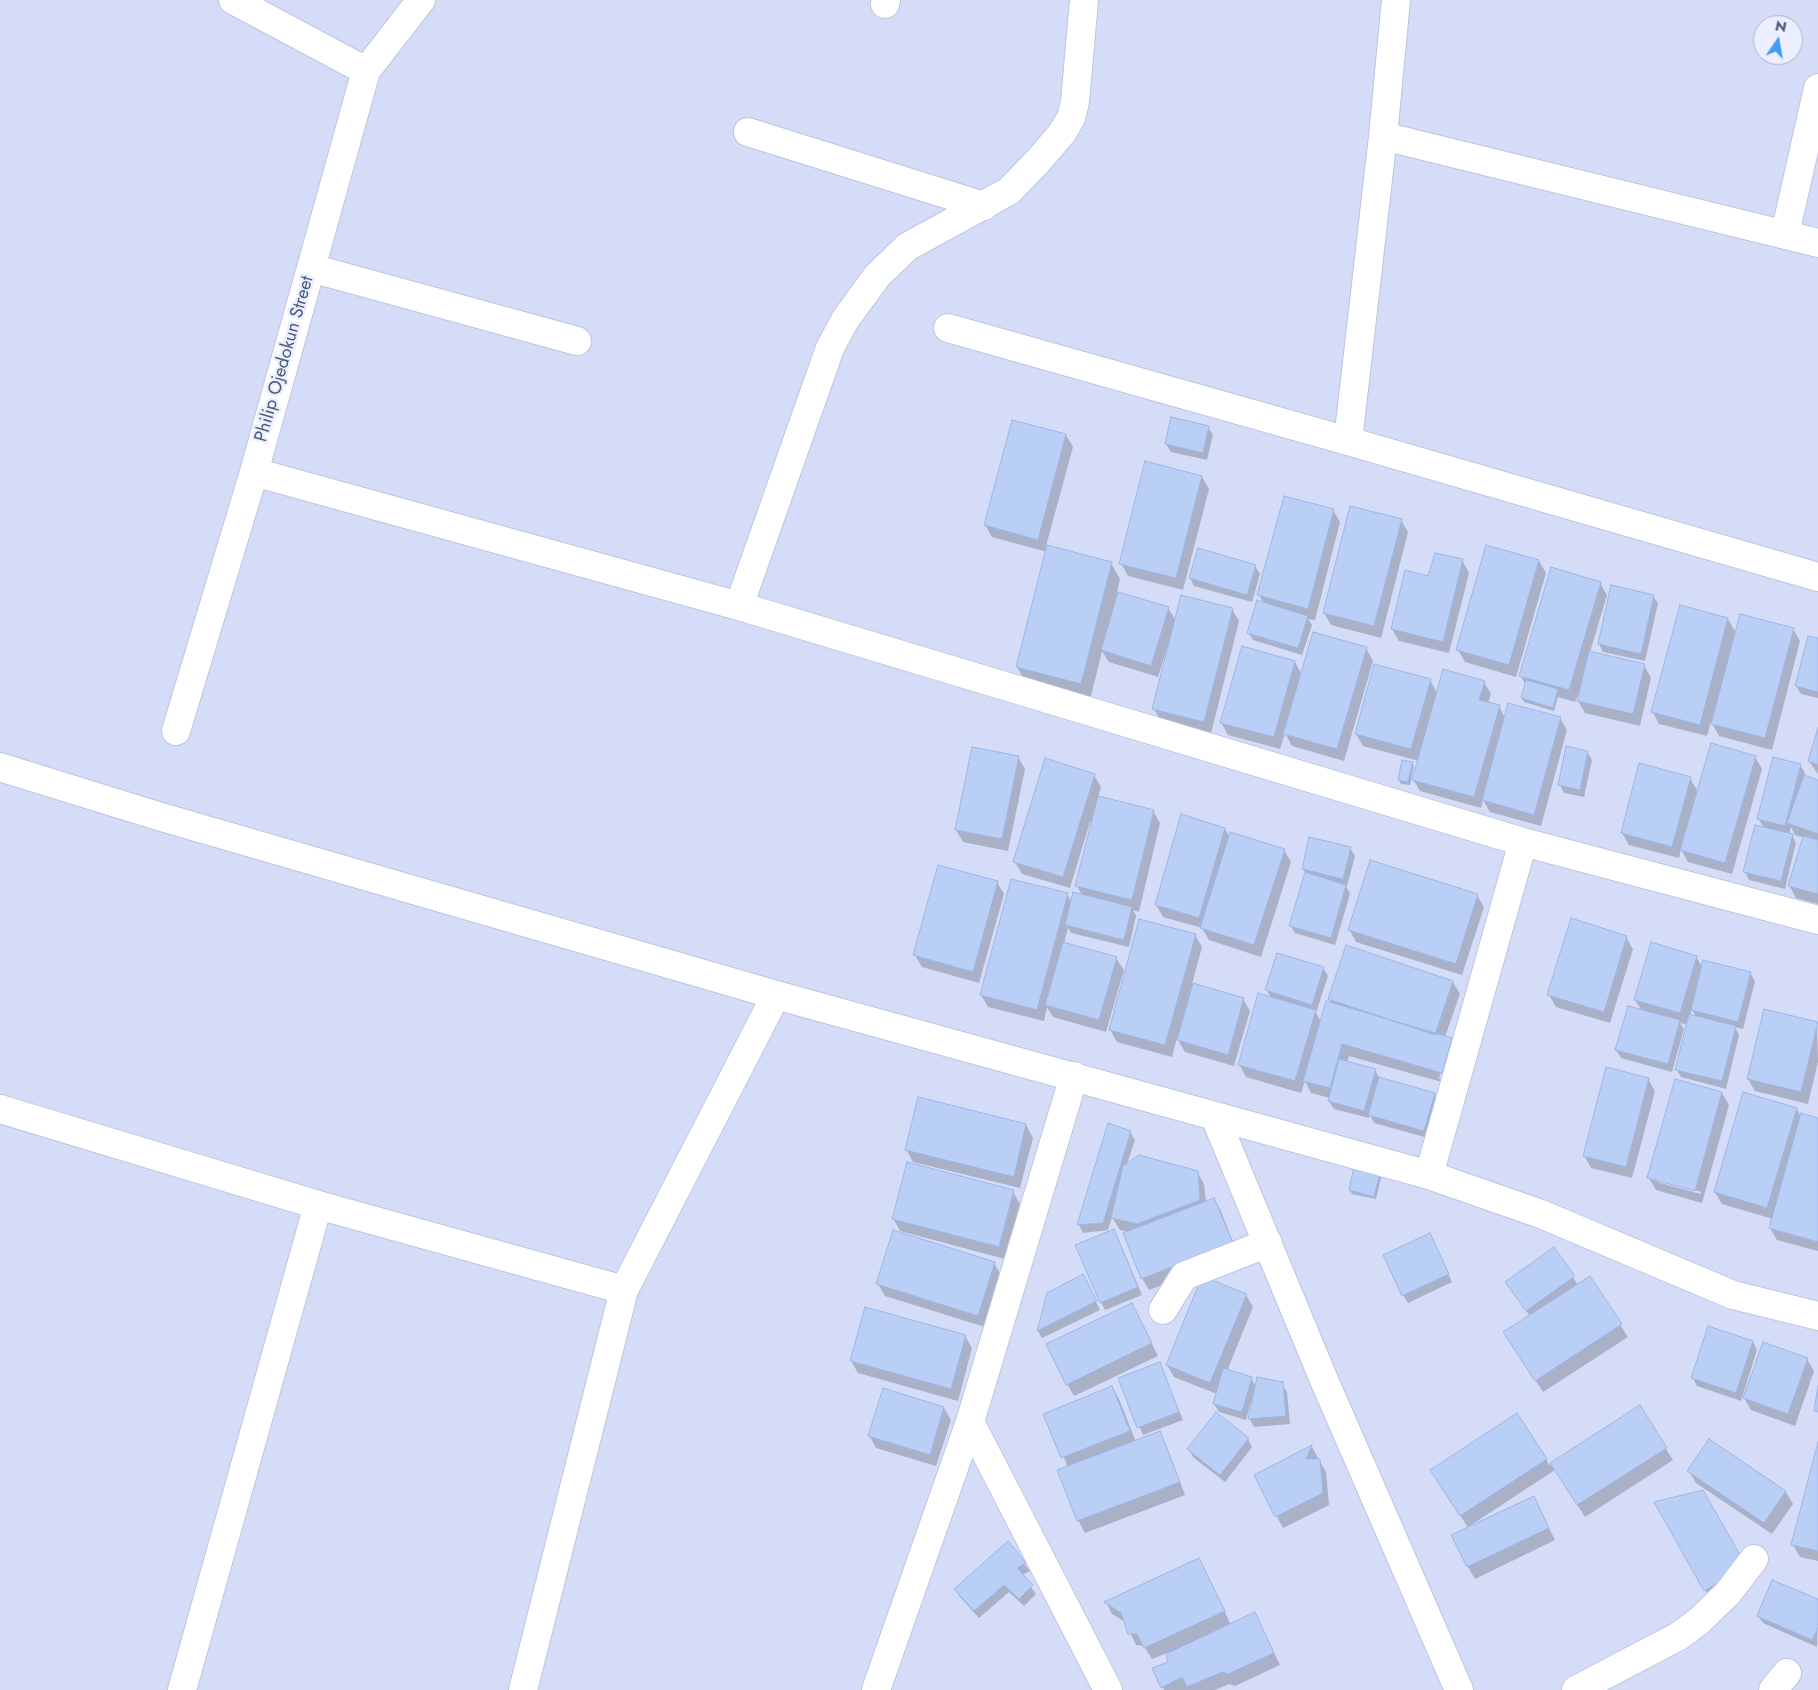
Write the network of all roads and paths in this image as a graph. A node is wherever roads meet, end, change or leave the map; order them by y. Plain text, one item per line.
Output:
1 (233, 0) edge
2 (421, 0) edge
3 (1084, 0) edge
4 (1396, 0) edge
5 (366, 71) junction
6 (1818, 88) edge
7 (748, 132) dead end
8 (1383, 136) junction
9 (984, 206) junction
10 (1785, 234) junction
11 (1818, 243) edge
12 (311, 268) junction
13 (948, 328) dead end
14 (576, 341) dead end
15 (1348, 441) junction
16 (254, 472) junction
17 (1818, 577) edge
18 (738, 606) junction
19 (176, 731) dead end
20 (0, 767) edge
21 (1523, 842) junction
22 (1818, 920) edge
23 (776, 995) junction
24 (1074, 1076) junction
25 (0, 1109) edge
26 (1215, 1117) junction
27 (1429, 1175) junction
28 (318, 1205) junction
29 (1268, 1243) junction
30 (624, 1290) junction
31 (1163, 1310) dead end
32 (1818, 1316) edge
33 (970, 1422) junction
34 (1754, 1559) dead end
35 (182, 1690) edge
36 (523, 1690) edge
37 (876, 1690) edge
38 (1108, 1690) edge
39 (1459, 1690) edge
40 (1576, 1690) edge

1 - 5 street
2 - 5 street, Philip Ojedokun Street
3 - 9 street
4 - 8 street
5 - 12 street, Philip Ojedokun Street
6 - 10 street
7 - 9 street
8 - 10 street
8 - 15 street
9 - 18 street
10 - 11 street
12 - 14 street
12 - 16 street, Philip Ojedokun Street
13 - 15 street
15 - 17 street
16 - 18 street
16 - 19 street, Philip Ojedokun Street
18 - 21 street
20 - 23 street
21 - 22 street
21 - 27 street
23 - 24 street
23 - 30 street
24 - 26 street
24 - 33 street
25 - 28 street
26 - 27 street
26 - 29 street
27 - 32 street
28 - 30 street
28 - 35 street
29 - 31 street
29 - 39 street
30 - 36 street
33 - 37 street
33 - 38 street
34 - 40 street

